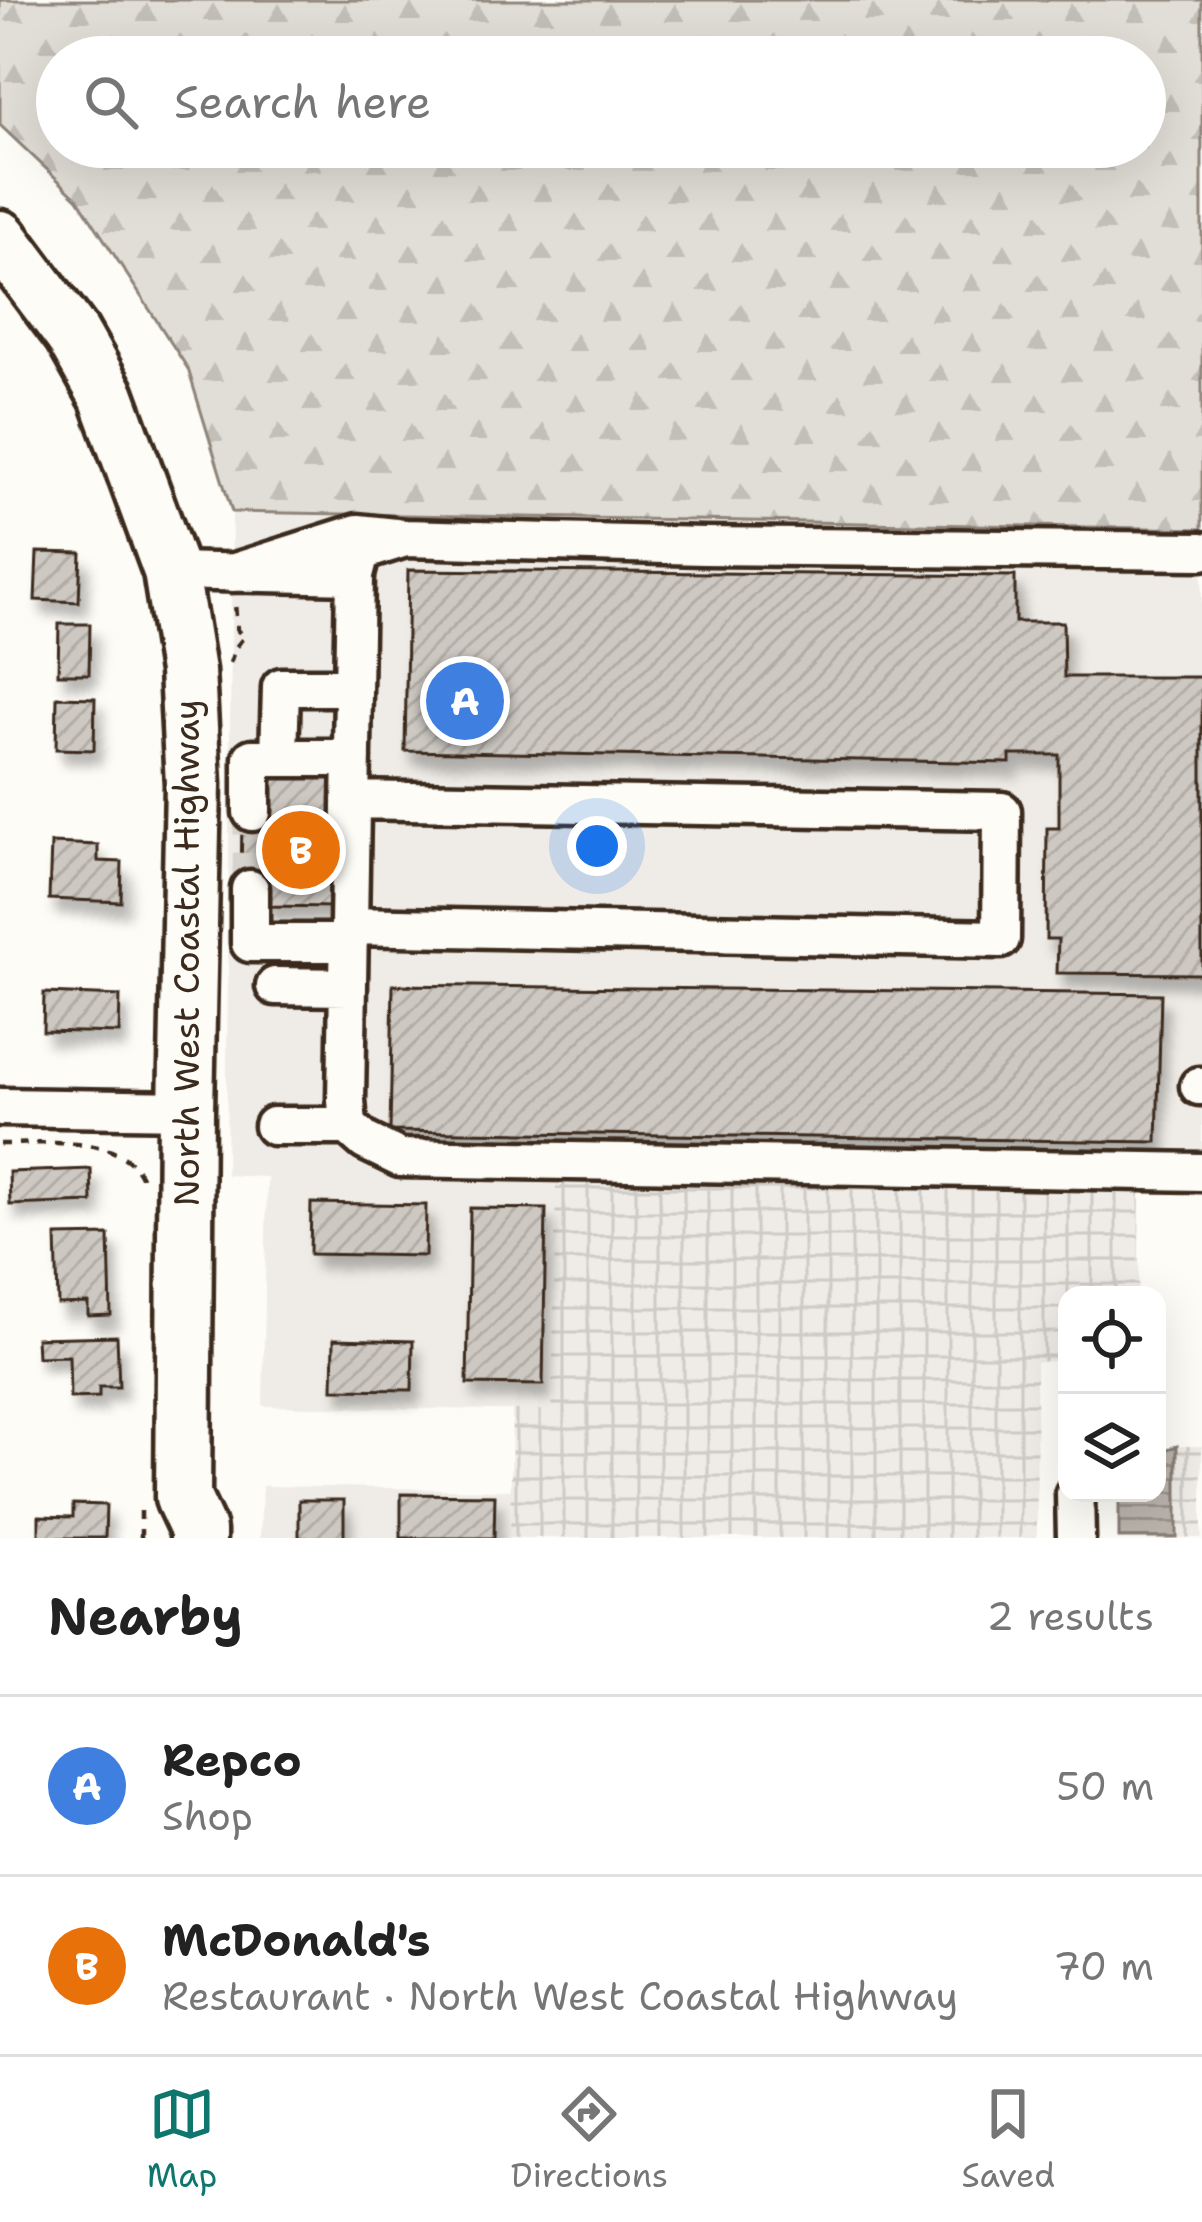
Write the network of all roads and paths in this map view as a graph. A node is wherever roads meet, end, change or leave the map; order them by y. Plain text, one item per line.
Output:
1 (0, 238) edge
2 (405, 538) junction
3 (1202, 551) edge
4 (171, 571) junction
5 (232, 573) junction
6 (355, 575) junction
7 (353, 687) junction
8 (279, 758) junction
9 (352, 758) junction
10 (351, 800) junction
11 (252, 812) tunnel mouth
12 (250, 889) tunnel mouth
13 (349, 954) junction
14 (275, 986) dead end
15 (0, 1107) edge
16 (186, 1110) junction
17 (273, 1126) dead end
18 (348, 1126) junction
19 (0, 1144) edge
20 (1202, 1172) edge
21 (146, 1192) dead end
22 (1076, 1502) edge
23 (172, 1516) edge
24 (140, 1538) edge
25 (1076, 1538) edge

1 - 4 highway, North West Coastal Highway
2 - 3 street
2 - 5 street
2 - 6 street
4 - 5 street
4 - 16 highway, North West Coastal Highway
5 - 6 street
6 - 7 street
7 - 8 street
7 - 9 street
8 - 9 street
8 - 11 street
9 - 10 street
10 - 13 street
10 - 13 street
12 - 13 street
13 - 14 street
13 - 18 street
15 - 16 street
16 - 23 highway, North West Coastal Highway
17 - 18 street
18 - 20 street
19 - 21 path
22 - 25 street
23 - 24 path

